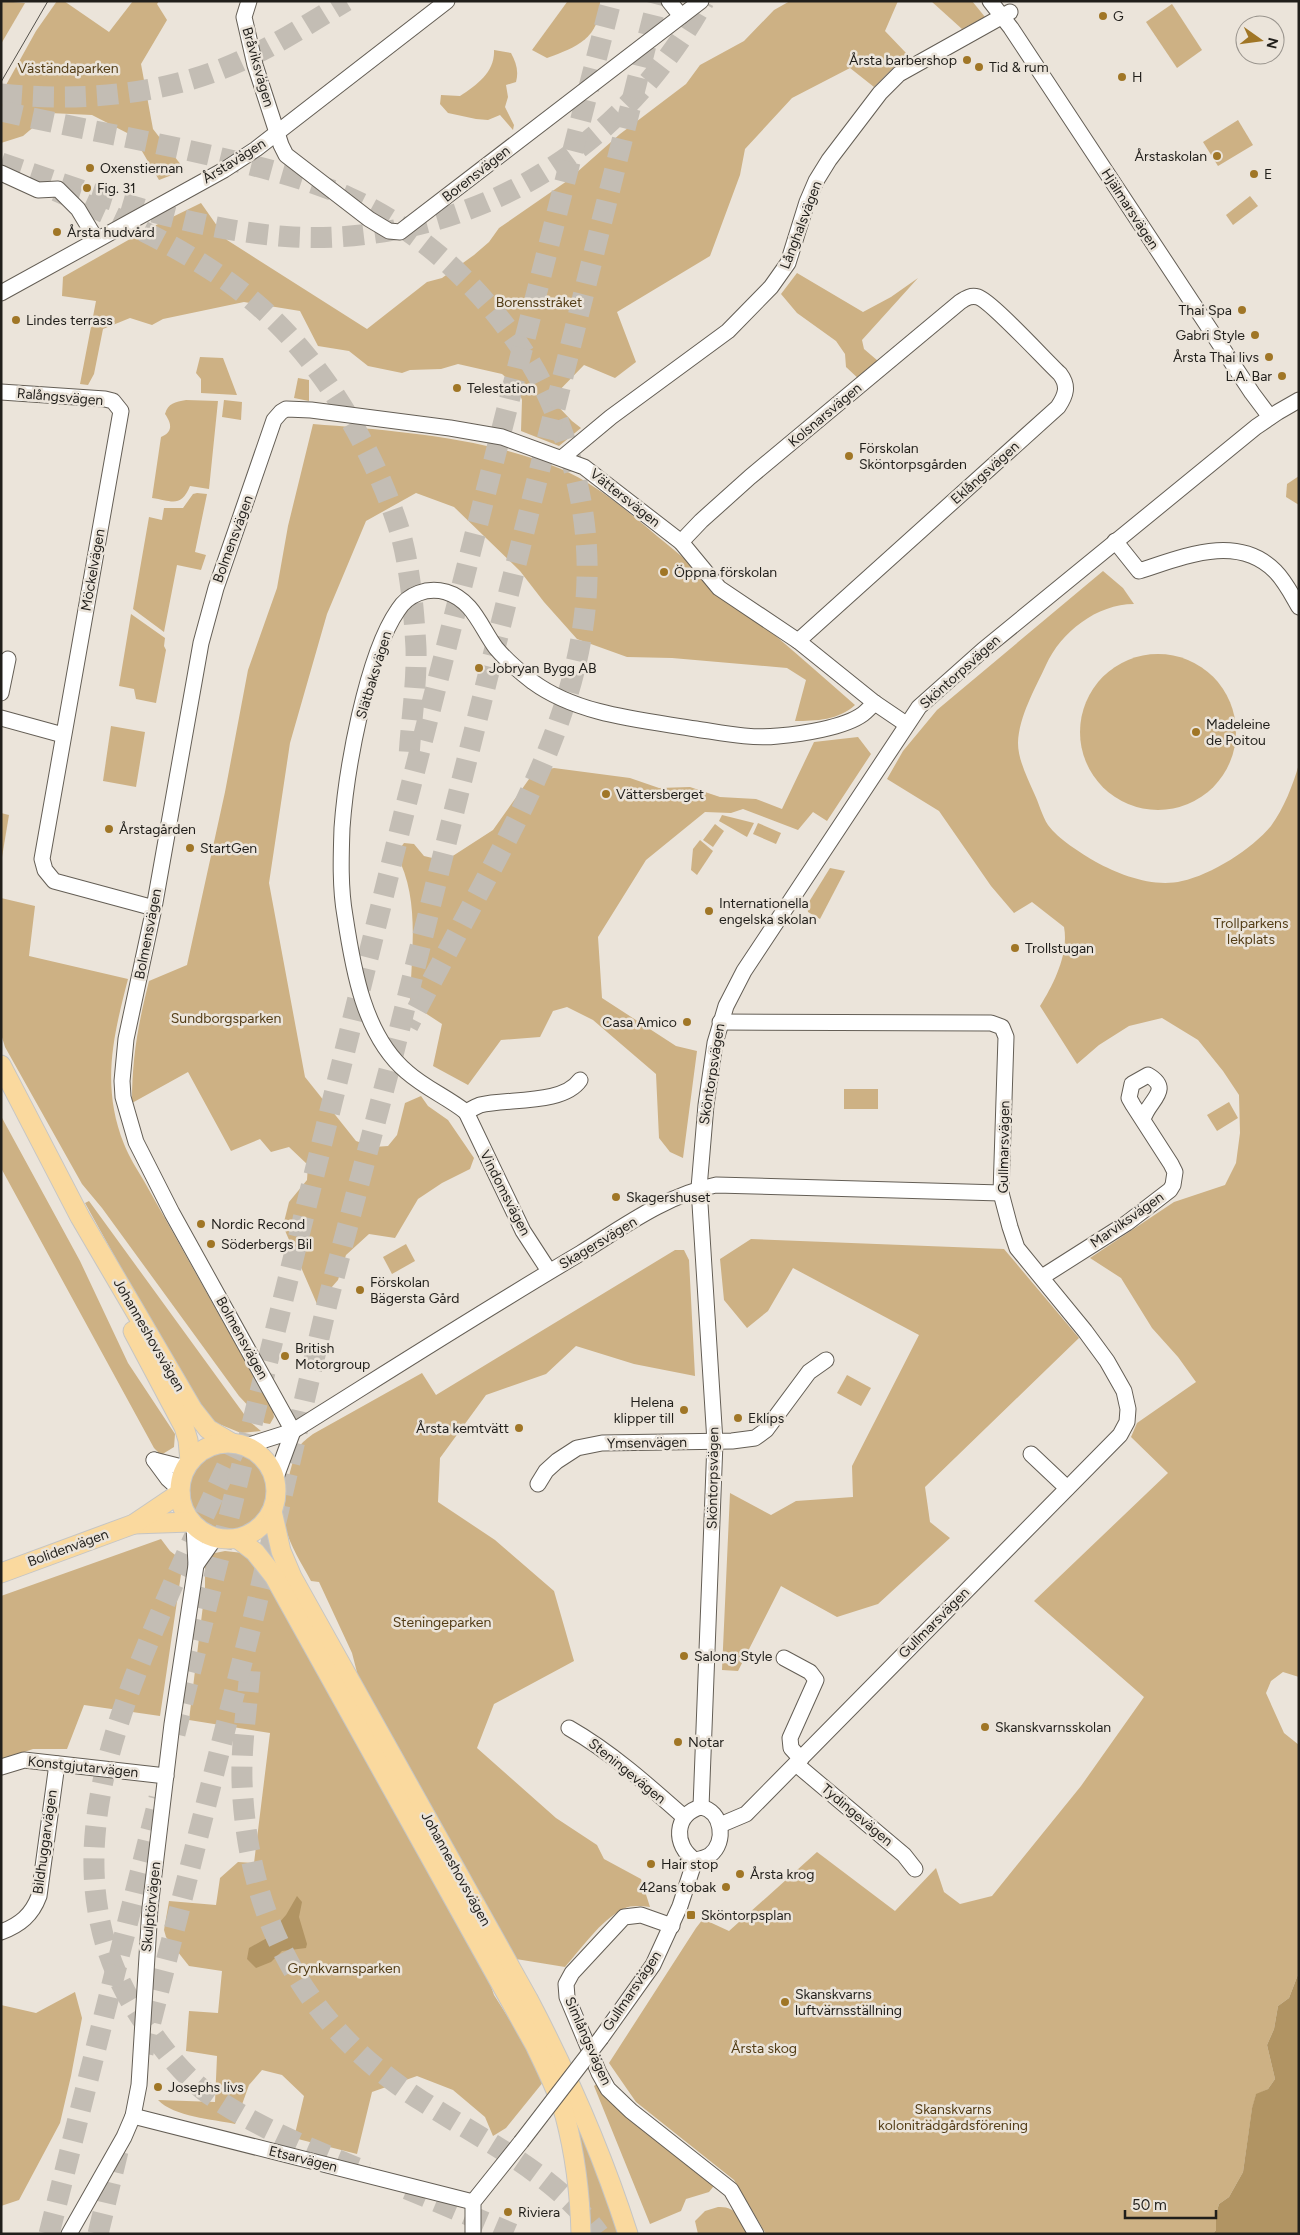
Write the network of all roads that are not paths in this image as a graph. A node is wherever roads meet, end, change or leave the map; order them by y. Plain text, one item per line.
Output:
1 (249, 1) edge
2 (447, 1) edge
3 (669, 1) edge
4 (701, 1) edge
5 (990, 1) edge
6 (1005, 10) edge
7 (681, 16) junction
8 (277, 134) junction
9 (1, 173) edge
10 (96, 239) junction
11 (1, 293) edge
12 (976, 296) joint
13 (1, 392) edge
14 (1299, 400) edge
15 (118, 406) joint
16 (280, 412) joint
17 (1274, 414) junction
18 (562, 458) junction
19 (1115, 541) junction
20 (681, 542) junction
21 (1299, 607) edge
22 (798, 641) junction
23 (8, 659) dead end
24 (1, 693) edge
25 (875, 703) junction
26 (1, 718) edge
27 (906, 724) junction
28 (63, 736) junction
29 (154, 908) junction
30 (720, 1022) junction
31 (1, 1065) edge
32 (580, 1080) dead end
33 (466, 1112) junction
34 (1143, 1120) dead end
35 (699, 1188) junction
36 (1001, 1192) junction
37 (80, 1217) junction
38 (549, 1271) junction
39 (1042, 1278) junction
40 (826, 1360) dead end
41 (293, 1431) junction
42 (715, 1442) junction
43 (238, 1444) junction
44 (1031, 1454) dead end
45 (188, 1464) junction
46 (275, 1480) junction
47 (538, 1484) dead end
48 (1067, 1488) junction
49 (180, 1491) junction
50 (272, 1511) junction
51 (134, 1524) junction
52 (192, 1524) junction
53 (215, 1538) junction
54 (238, 1539) junction
55 (196, 1565) junction
56 (1, 1572) edge
57 (784, 1658) dead end
58 (569, 1728) dead end
59 (798, 1761) junction
60 (57, 1764) junction
61 (1, 1767) edge
62 (166, 1776) junction
63 (701, 1807) junction
64 (684, 1817) junction
65 (720, 1825) junction
66 (695, 1860) junction
67 (915, 1869) dead end
68 (672, 1926) junction
69 (1, 1932) edge
70 (133, 2116) junction
71 (473, 2202) junction
72 (69, 2234) edge
73 (473, 2234) edge
74 (581, 2234) edge
75 (628, 2234) edge
76 (756, 2234) edge

1 - 8 street, Bråviksvägen
2 - 8 street, Årstavägen
3 - 7 street
4 - 7 street, Borensvägen
5 - 6 street, Hjälmarsvägen
6 - 17 street, Hjälmarsvägen
6 - 18 street, Långhalsvägen
7 - 8 street, Borensvägen
8 - 10 street, Årstavägen
9 - 10 street
10 - 11 street, Årstavägen
12 - 20 street, Kolsnarsvägen
12 - 22 street, Eklångsvägen
13 - 15 street, Ralångsvägen
14 - 17 street, Sköntorpsvägen
15 - 28 street, Möckelvägen
16 - 18 street, Vättersvägen
16 - 29 street, Bolmensvägen
17 - 19 street, Sköntorpsvägen
18 - 20 street, Vättersvägen
19 - 21 street
19 - 27 street, Sköntorpsvägen
20 - 22 street, Vättersvägen
22 - 25 street, Vättersvägen
23 - 24 street
25 - 27 street, Vättersvägen
25 - 33 street, Slätbaksvägen
26 - 28 street
27 - 30 street, Sköntorpsvägen
28 - 29 street, Möckelvägen
29 - 41 street, Bolmensvägen
30 - 35 street, Sköntorpsvägen
30 - 36 street, Gullmarsvägen
31 - 37 main road, Johanneshovsvägen
32 - 33 street
33 - 38 street, Vindomsvägen
34 - 39 street, Marviksvägen
35 - 36 street, Skagersvägen
35 - 38 street, Skagersvägen
35 - 42 street, Sköntorpsvägen
36 - 39 street, Gullmarsvägen
37 - 43 main road, Johanneshovsvägen
37 - 45 main road, Johanneshovsvägen
38 - 41 street, Skagersvägen
39 - 48 street, Gullmarsvägen
40 - 42 street, Ymsenvägen
41 - 43 street, Skagersvägen
41 - 46 street
42 - 47 street, Ymsenvägen
42 - 63 street, Sköntorpsvägen
43 - 45 main road
43 - 46 main road
44 - 48 street
45 - 49 main road
45 - 49 street
46 - 50 main road
48 - 59 street, Gullmarsvägen
49 - 51 main road, Bolidenvägen
49 - 52 main road
50 - 54 main road
50 - 75 main road, Johanneshovsvägen
51 - 52 main road, Bolidenvägen
51 - 56 main road, Bolidenvägen
52 - 53 main road
52 - 55 street, Skulptörvägen
53 - 54 main road
53 - 55 street, Skulptörvägen
54 - 74 main road, Johanneshovsvägen
55 - 62 street, Skulptörvägen
57 - 59 street
58 - 64 street, Steningevägen
59 - 65 street, Gullmarsvägen
59 - 67 street, Tydingevägen
60 - 61 street, Konstgjutarvägen
60 - 62 street, Konstgjutarvägen
60 - 69 street, Bildhuggarvägen
62 - 70 street, Skulptörvägen
63 - 64 street
63 - 65 street
64 - 66 street
65 - 66 street
66 - 68 street, Gullmarsvägen
68 - 71 street, Gullmarsvägen, bridge
68 - 76 street, Simlångsvägen
70 - 71 street, Etsarvägen
70 - 72 street, Skulptörvägen
71 - 73 street

